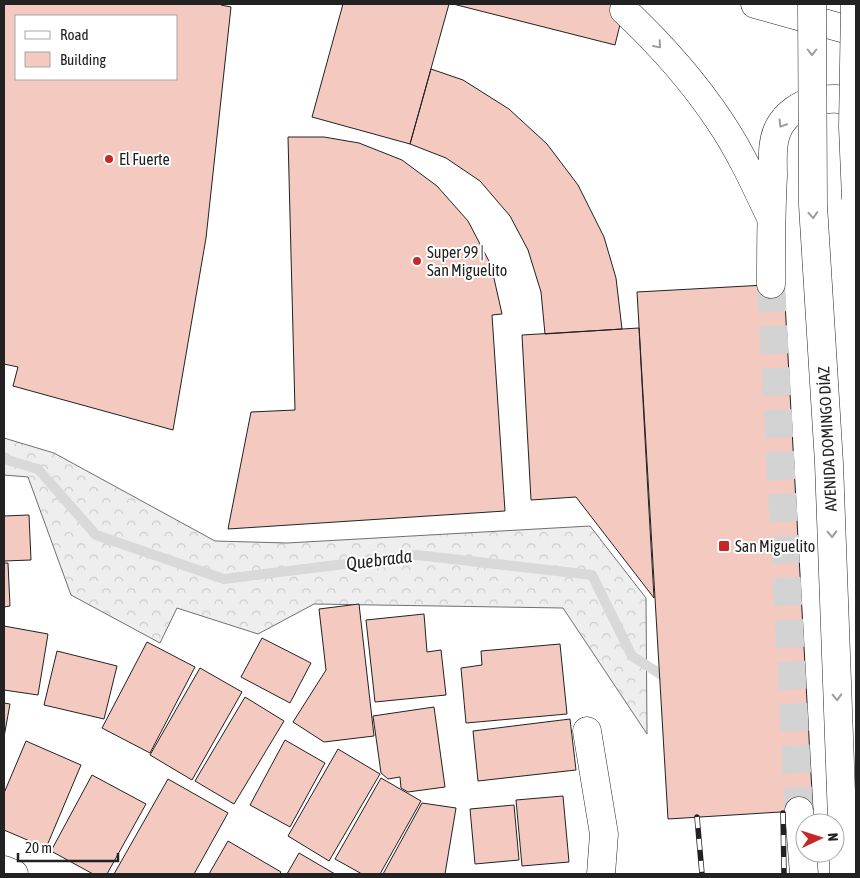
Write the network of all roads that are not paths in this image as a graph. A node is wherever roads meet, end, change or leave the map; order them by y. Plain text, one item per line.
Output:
1 (756, 4) edge
2 (812, 4) edge
3 (855, 4) edge
4 (624, 10) dead end
5 (856, 32) edge
6 (856, 103) edge
7 (856, 199) edge
8 (771, 218) junction
9 (771, 284) tunnel mouth
10 (587, 731) dead end
11 (799, 811) tunnel mouth
12 (4, 870) edge
13 (14, 874) edge
14 (601, 874) edge
15 (804, 874) edge
16 (844, 874) edge

1 - 5 main road
2 -> 16 main road, AVENIDA DOMINGO DÍAZ, bridge
3 - 7 main road, bridge
4 -> 8 main road
6 -> 8 main road
8 - 9 main road
10 - 14 main road
11 - 15 main road
12 - 13 main road

